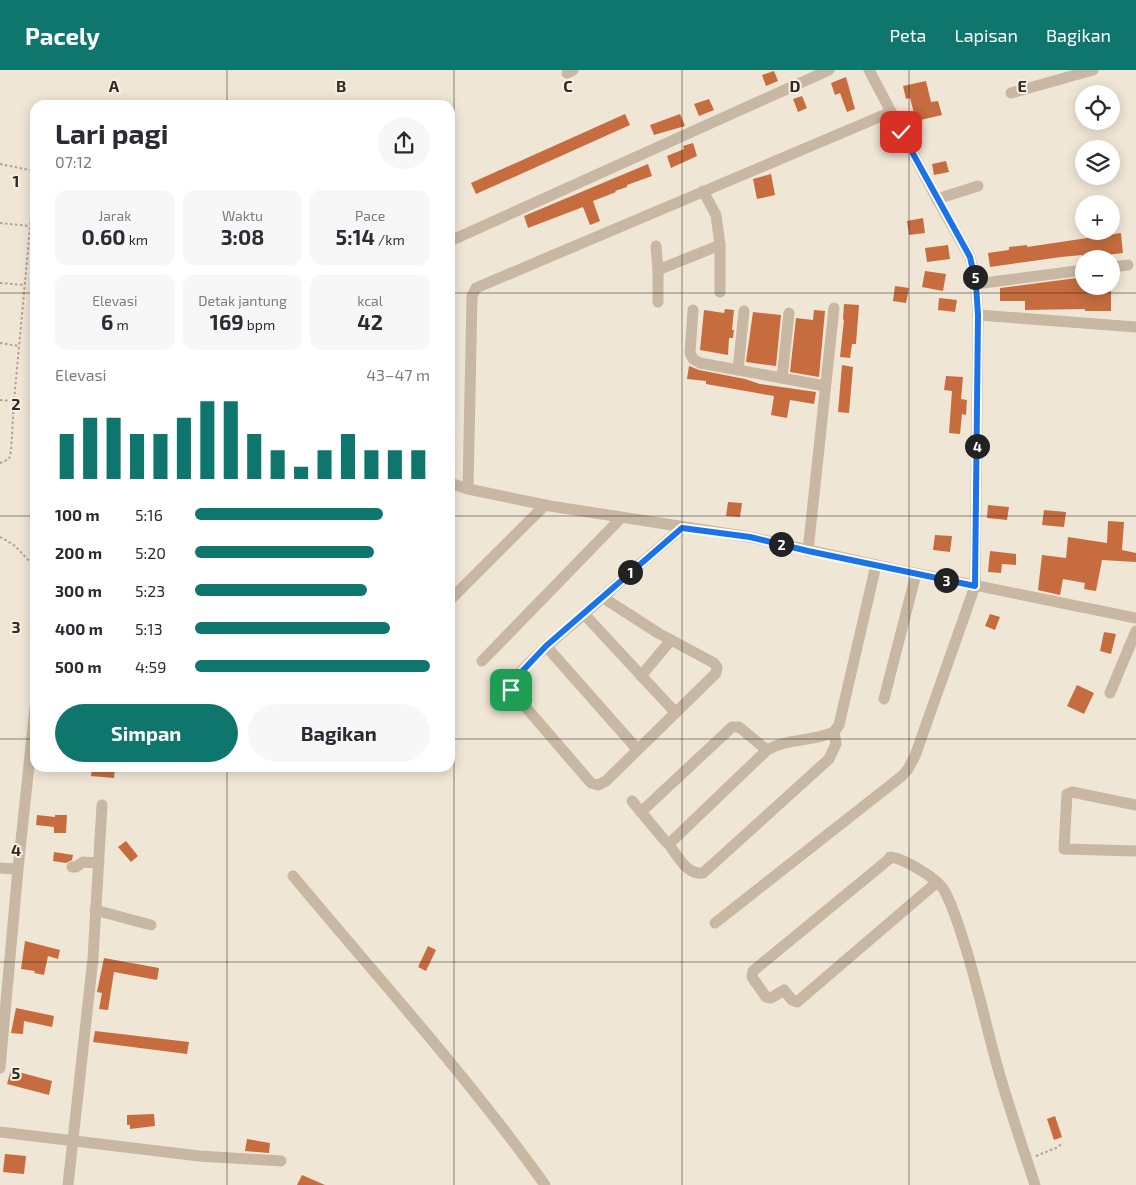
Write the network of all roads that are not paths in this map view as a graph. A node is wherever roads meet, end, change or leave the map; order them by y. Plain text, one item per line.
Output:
1 (829, 70) edge
2 (869, 70) edge
3 (1093, 70) edge
4 (1011, 93) dead end
5 (891, 112) junction
6 (978, 186) dead end
7 (703, 191) junction
8 (937, 199) junction
9 (455, 239) edge
10 (720, 245) junction
11 (656, 246) dead end
12 (1128, 265) dead end
13 (1120, 266) edge
14 (658, 270) junction
15 (1075, 271) edge
16 (976, 284) junction
17 (720, 292) dead end
18 (658, 302) dead end
19 (834, 308) dead end
20 (693, 310) dead end
21 (744, 311) dead end
22 (789, 313) dead end
23 (978, 315) junction
24 (1136, 327) edge
25 (738, 370) junction
26 (782, 378) junction
27 (825, 386) junction
28 (455, 485) edge
29 (468, 489) junction
30 (545, 505) junction
31 (621, 518) junction
32 (682, 528) junction
33 (808, 551) junction
34 (876, 565) junction
35 (916, 574) junction
36 (975, 586) junction
37 (455, 595) edge
38 (602, 597) junction
39 (584, 614) junction
40 (1136, 618) edge
41 (1136, 631) edge
42 (671, 640) junction
43 (546, 646) junction
44 (482, 660) dead end
45 (641, 676) junction
46 (1110, 692) dead end
47 (884, 699) dead end
48 (675, 712) junction
49 (834, 732) junction
50 (637, 749) junction
51 (767, 750) junction
52 (30, 755) edge
53 (632, 801) dead end
54 (1136, 804) edge
55 (102, 805) dead end
56 (641, 812) junction
57 (668, 843) junction
58 (1136, 850) edge
59 (99, 863) junction
60 (72, 867) dead end
61 (0, 868) edge
62 (18, 869) junction
63 (293, 876) dead end
64 (936, 883) junction
65 (95, 910) junction
66 (716, 923) dead end
67 (151, 925) dead end
68 (0, 1068) edge
69 (0, 1132) edge
70 (73, 1142) junction
71 (282, 1161) dead end
72 (68, 1185) edge
73 (545, 1185) edge
74 (1035, 1185) edge

1 - 9 street
2 - 5 street
3 - 4 street
5 - 7 street
5 - 8 street
6 - 8 street
7 - 10 street
7 - 29 street
8 - 16 street
10 - 14 street
10 - 17 street
11 - 14 street
12 - 13 street
14 - 18 street
15 - 16 street
16 - 23 street
19 - 27 street
20 - 25 street
21 - 25 street
22 - 26 street
23 - 24 street
23 - 36 street
25 - 26 street
26 - 27 street
27 - 33 street
28 - 29 street
29 - 30 street
30 - 31 street
30 - 37 street
31 - 32 street
31 - 44 street
32 - 33 street
32 - 38 street
33 - 34 street
34 - 35 street
34 - 49 street
35 - 36 street
35 - 47 street
36 - 40 street
36 - 66 street
38 - 39 street
38 - 42 street
39 - 43 street
39 - 45 street
41 - 46 street
42 - 45 street
42 - 48 street
43 - 50 street
43 - 50 street
45 - 48 street
48 - 50 street
49 - 51 street
49 - 57 street
51 - 56 street
51 - 57 street
52 - 62 street
53 - 56 street
54 - 58 street
55 - 59 street
56 - 57 street
59 - 60 street
59 - 65 street
61 - 62 street
62 - 68 street
63 - 73 street
64 - 64 street
64 - 74 street
65 - 67 street
65 - 70 street
69 - 70 street
70 - 71 street
70 - 72 street

